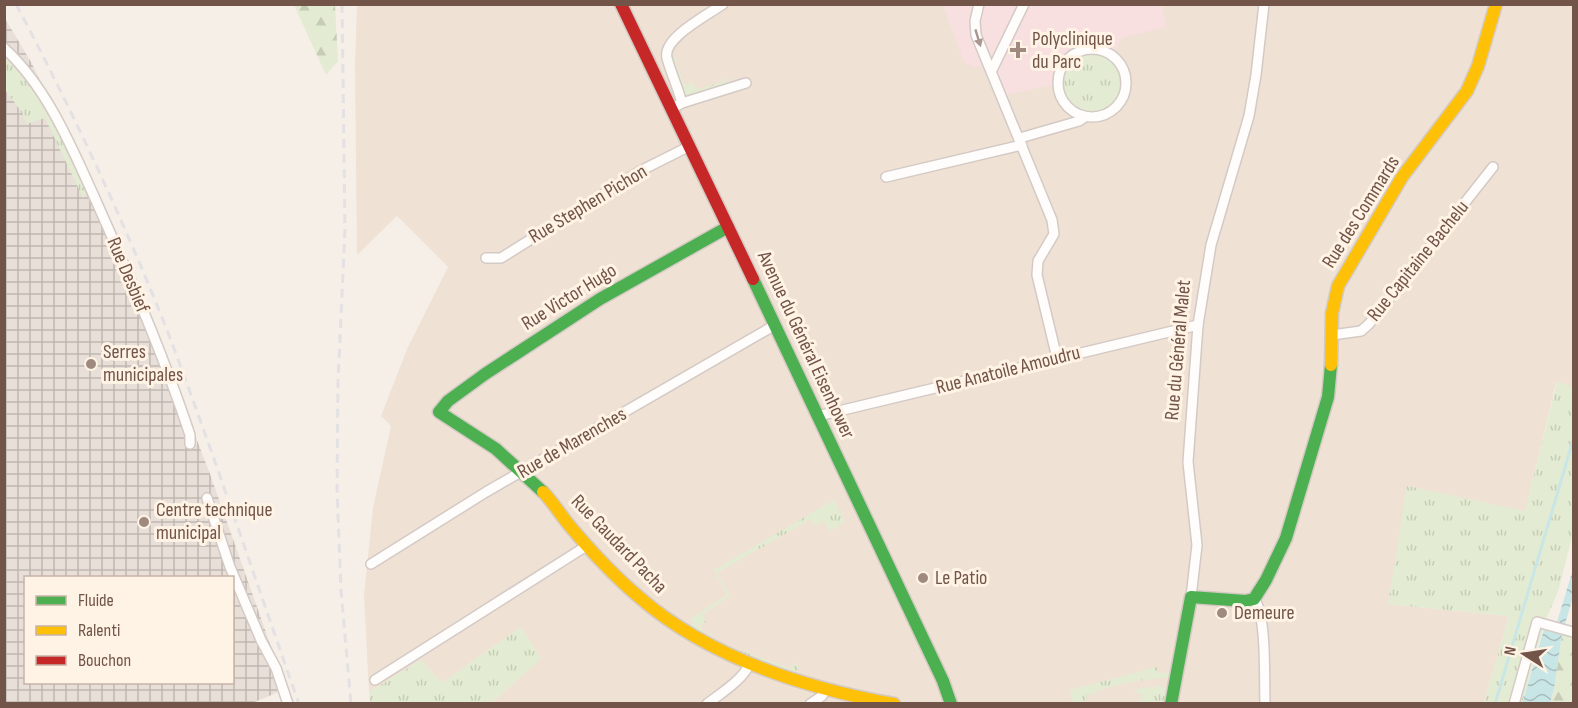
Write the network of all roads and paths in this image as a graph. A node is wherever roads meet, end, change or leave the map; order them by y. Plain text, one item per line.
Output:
1 (621, 4) edge
2 (723, 4) edge
3 (979, 4) edge
4 (1024, 4) edge
5 (1264, 4) edge
6 (1496, 4) edge
7 (4, 48) edge
8 (992, 70) junction
9 (746, 83) dead end
10 (677, 106) junction
11 (1085, 117) junction
12 (1021, 142) junction
13 (690, 146) junction
14 (1493, 167) dead end
15 (886, 177) dead end
16 (729, 227) junction
17 (486, 258) dead end
18 (775, 325) junction
19 (1198, 325) junction
20 (1332, 335) junction
21 (1057, 358) junction
22 (439, 412) joint
23 (818, 416) junction
24 (190, 444) dead end
25 (523, 472) junction
26 (207, 498) dead end
27 (588, 545) junction
28 (370, 564) dead end
29 (234, 576) edge
30 (234, 576) edge
31 (1191, 597) junction
32 (1254, 599) junction
33 (1573, 632) edge
34 (750, 663) junction
35 (375, 680) dead end
36 (826, 689) junction
37 (288, 704) edge
38 (707, 704) edge
39 (810, 704) edge
40 (894, 704) edge
41 (951, 704) edge
42 (1171, 704) edge
43 (1265, 704) edge
44 (1514, 704) edge

1 - 10 street, Avenue du Général Eisenhower
2 - 10 street
3 -> 8 street
4 - 8 street
5 - 19 street, Rue du Général Malet
6 - 20 street, Rue des Commards
7 - 24 street, Rue Desbief
8 - 12 street
9 - 10 street
10 - 13 street, Avenue du Général Eisenhower
11 - 11 street
11 - 12 street
12 - 15 street
12 - 21 street
13 - 16 street, Avenue du Général Eisenhower
13 - 17 street, Rue Stephen Pichon
14 - 20 street, Rue Capitaine Bachelu
16 - 18 street, Avenue du Général Eisenhower
16 - 22 street, Rue Victor Hugo
18 - 23 street, Avenue du Général Eisenhower
18 - 25 street, Rue de Marenches
19 - 21 street, Rue Anatoile Amoudru
19 - 31 street, Rue du Général Malet
20 - 32 street, Rue des Commards
21 - 23 street, Rue Anatoile Amoudru
22 - 25 street, Rue Gaudard Pacha
23 - 41 street, Avenue du Général Eisenhower
25 - 27 street, Rue Gaudard Pacha
25 - 28 street, Rue de Marenches
26 - 29 street
27 - 34 street, Rue Gaudard Pacha
27 - 35 street
30 - 37 street
31 - 32 street
31 - 42 street, Rue du Général Malet
32 - 43 street
33 - 44 street
34 - 36 street, Rue Gaudard Pacha
34 - 38 street
36 - 39 street
36 - 40 street, Rue Gaudard Pacha

